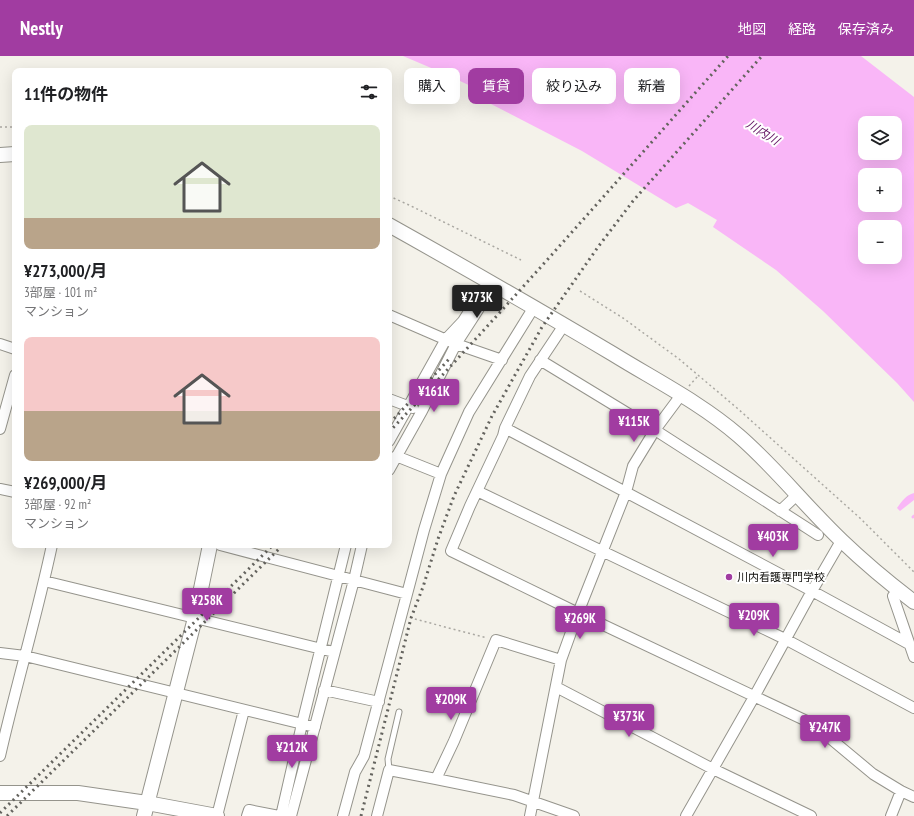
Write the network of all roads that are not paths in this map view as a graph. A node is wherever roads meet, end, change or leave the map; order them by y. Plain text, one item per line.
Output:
1 (392, 227) edge
2 (491, 283) junction
3 (534, 307) junction
4 (392, 316) edge
5 (564, 325) junction
6 (446, 339) junction
7 (0, 344) edge
8 (456, 344) junction
9 (12, 348) edge
10 (502, 360) junction
11 (540, 360) junction
12 (12, 386) edge
13 (681, 395) junction
14 (392, 400) edge
15 (408, 407) junction
16 (422, 411) junction
17 (0, 428) edge
18 (505, 428) junction
19 (655, 430) junction
20 (392, 435) edge
21 (396, 456) junction
22 (392, 464) edge
23 (440, 474) junction
24 (0, 489) edge
25 (12, 491) edge
26 (477, 491) junction
27 (626, 492) junction
28 (797, 494) junction
29 (780, 511) junction
30 (818, 535) dead end
31 (841, 541) junction
32 (51, 548) edge
33 (209, 548) edge
34 (231, 548) edge
35 (345, 548) edge
36 (361, 548) edge
37 (602, 551) junction
38 (338, 576) junction
39 (354, 580) junction
40 (44, 581) junction
41 (812, 591) junction
42 (408, 594) junction
43 (893, 596) dead end
44 (914, 602) edge
45 (578, 613) junction
46 (195, 618) junction
47 (785, 639) junction
48 (910, 644) junction
49 (321, 649) junction
50 (334, 652) junction
51 (0, 653) edge
52 (25, 656) junction
53 (914, 657) edge
54 (562, 660) junction
55 (556, 687) junction
56 (324, 690) junction
57 (175, 693) junction
58 (754, 697) junction
59 (379, 702) junction
60 (914, 708) edge
61 (244, 710) junction
62 (399, 712) dead end
63 (302, 724) junction
64 (315, 727) junction
65 (0, 756) edge
66 (713, 769) junction
67 (389, 770) junction
68 (436, 779) junction
69 (901, 791) junction
70 (0, 793) edge
71 (914, 797) edge
72 (533, 802) junction
73 (146, 810) edge
74 (217, 816) edge
75 (247, 816) edge
76 (280, 816) edge
77 (291, 816) edge
78 (343, 816) edge
79 (377, 816) edge
80 (530, 816) edge
81 (574, 816) edge
82 (686, 816) edge
83 (811, 816) edge
84 (891, 816) edge

1 - 2 street
2 - 3 street
2 - 6 street
2 - 8 street
3 - 5 street
3 - 10 street
4 - 6 street
5 - 11 street
5 - 13 street
6 - 8 street
6 - 15 street
7 - 9 street
8 - 10 street
8 - 16 street
10 - 23 street
11 - 18 street
11 - 19 street
12 - 17 street
13 - 19 street
13 - 28 street
14 - 15 street
15 - 16 street
15 - 20 street
16 - 21 street
18 - 26 street
18 - 27 street
19 - 27 street
19 - 29 street
21 - 22 street
21 - 23 street
23 - 42 street
24 - 25 street
26 - 37 street
26 - 45 street
27 - 37 street
27 - 41 street
28 - 29 street
28 - 31 street
29 - 30 street
31 - 41 street
31 - 44 street
32 - 40 street
33 - 46 street
34 - 38 street
35 - 38 street
36 - 39 street
37 - 45 street
37 - 47 street
38 - 39 street
38 - 49 street
39 - 42 street
39 - 50 street
40 - 46 street
40 - 52 street
41 - 47 street
41 - 48 street
42 - 59 street
43 - 48 street
45 - 54 street
45 - 58 street
46 - 49 street
46 - 57 street
47 - 58 street
47 - 60 street
48 - 53 street
49 - 50 street
49 - 63 street
50 - 56 street
51 - 52 street
52 - 57 street
52 - 65 street
54 - 55 street
54 - 68 street
55 - 66 street
55 - 72 street
56 - 59 street
56 - 64 street
57 - 61 street
57 - 73 street
58 - 66 street
58 - 69 street
59 - 78 street
61 - 63 street
61 - 74 street
62 - 67 lane
63 - 64 street
63 - 76 street
64 - 77 street
66 - 82 street
66 - 83 street
67 - 68 street
67 - 79 street
68 - 72 street
69 - 71 street
69 - 84 street
70 - 73 street
72 - 80 street
72 - 81 street
73 - 74 street
75 - 76 street

